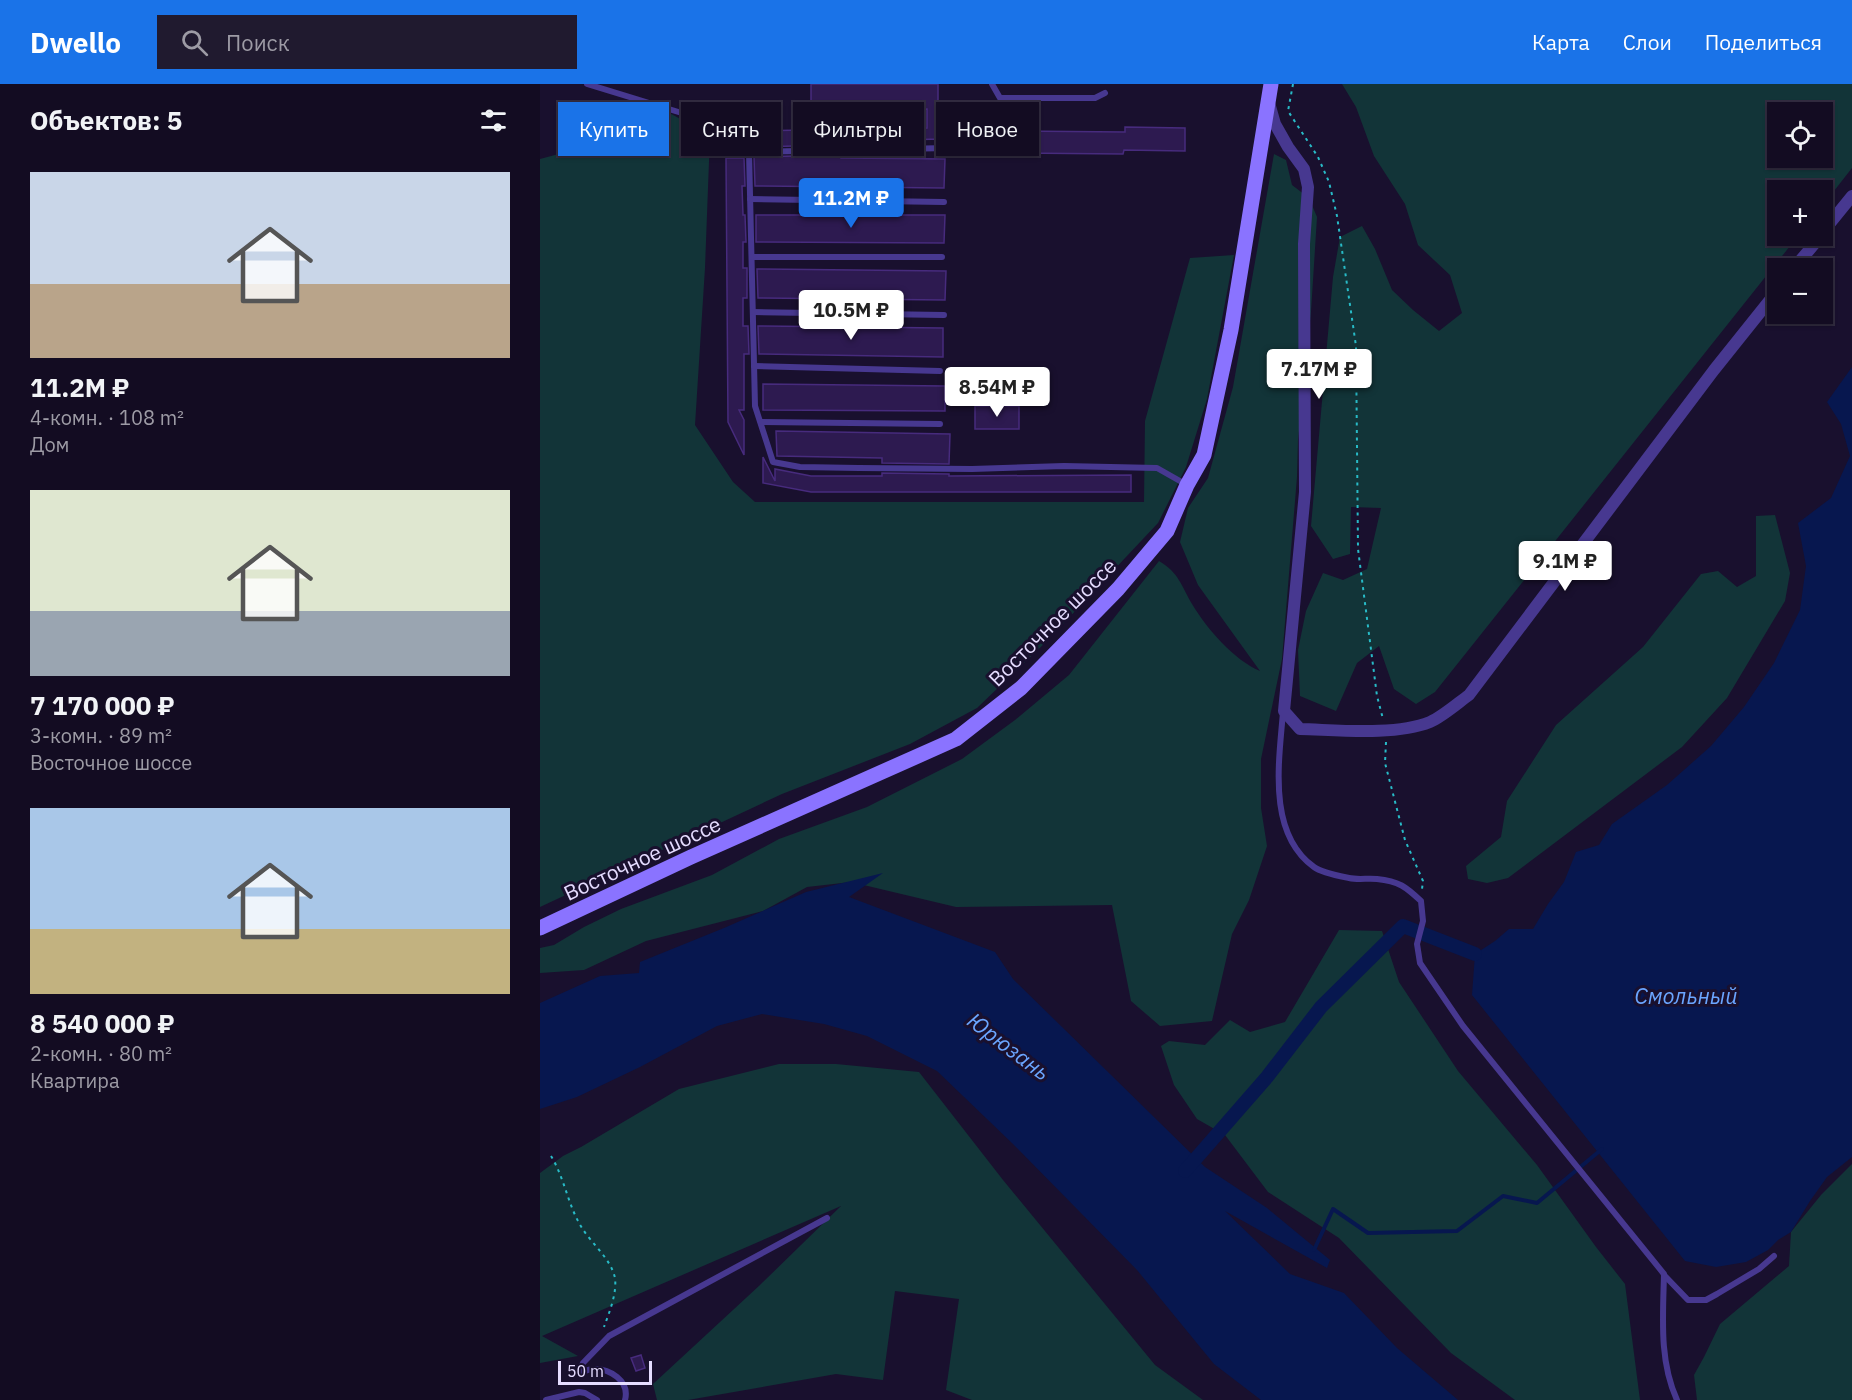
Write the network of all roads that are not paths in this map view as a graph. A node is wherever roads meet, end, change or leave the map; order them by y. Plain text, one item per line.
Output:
1 (587, 84) edge
2 (992, 84) edge
3 (1271, 84) edge
4 (1105, 93) dead end
5 (1268, 101) junction
6 (681, 113) edge
7 (936, 148) edge
8 (781, 151) edge
9 (749, 156) edge
10 (1852, 196) edge
11 (750, 199) junction
12 (944, 202) dead end
13 (1833, 220) edge
14 (1812, 246) edge
15 (752, 257) junction
16 (942, 257) dead end
17 (1802, 258) edge
18 (1767, 304) edge
19 (753, 312) junction
20 (944, 315) dead end
21 (754, 366) junction
22 (940, 371) dead end
23 (760, 423) junction
24 (940, 424) dead end
25 (1187, 485) junction
26 (1284, 711) junction
27 (540, 928) edge
28 (827, 1218) dead end
29 (1774, 1256) dead end
30 (1664, 1274) junction
31 (546, 1400) edge
32 (597, 1400) edge
33 (625, 1400) edge
34 (1677, 1400) edge

1 - 6 lane
2 - 4 lane
3 - 5 main road, Восточное шоссе
5 - 25 main road, Восточное шоссе
5 - 26 street
7 - 8 lane
9 - 11 lane
10 - 13 street
11 - 12 lane
11 - 15 lane
14 - 17 street
15 - 16 lane
15 - 19 lane
18 - 26 street
19 - 20 lane
19 - 21 lane
21 - 22 lane
21 - 23 lane
23 - 24 lane
23 - 25 lane
25 - 27 main road, Восточное шоссе
26 - 30 lane
28 - 33 lane
29 - 30 lane
30 - 34 lane
31 - 32 lane

